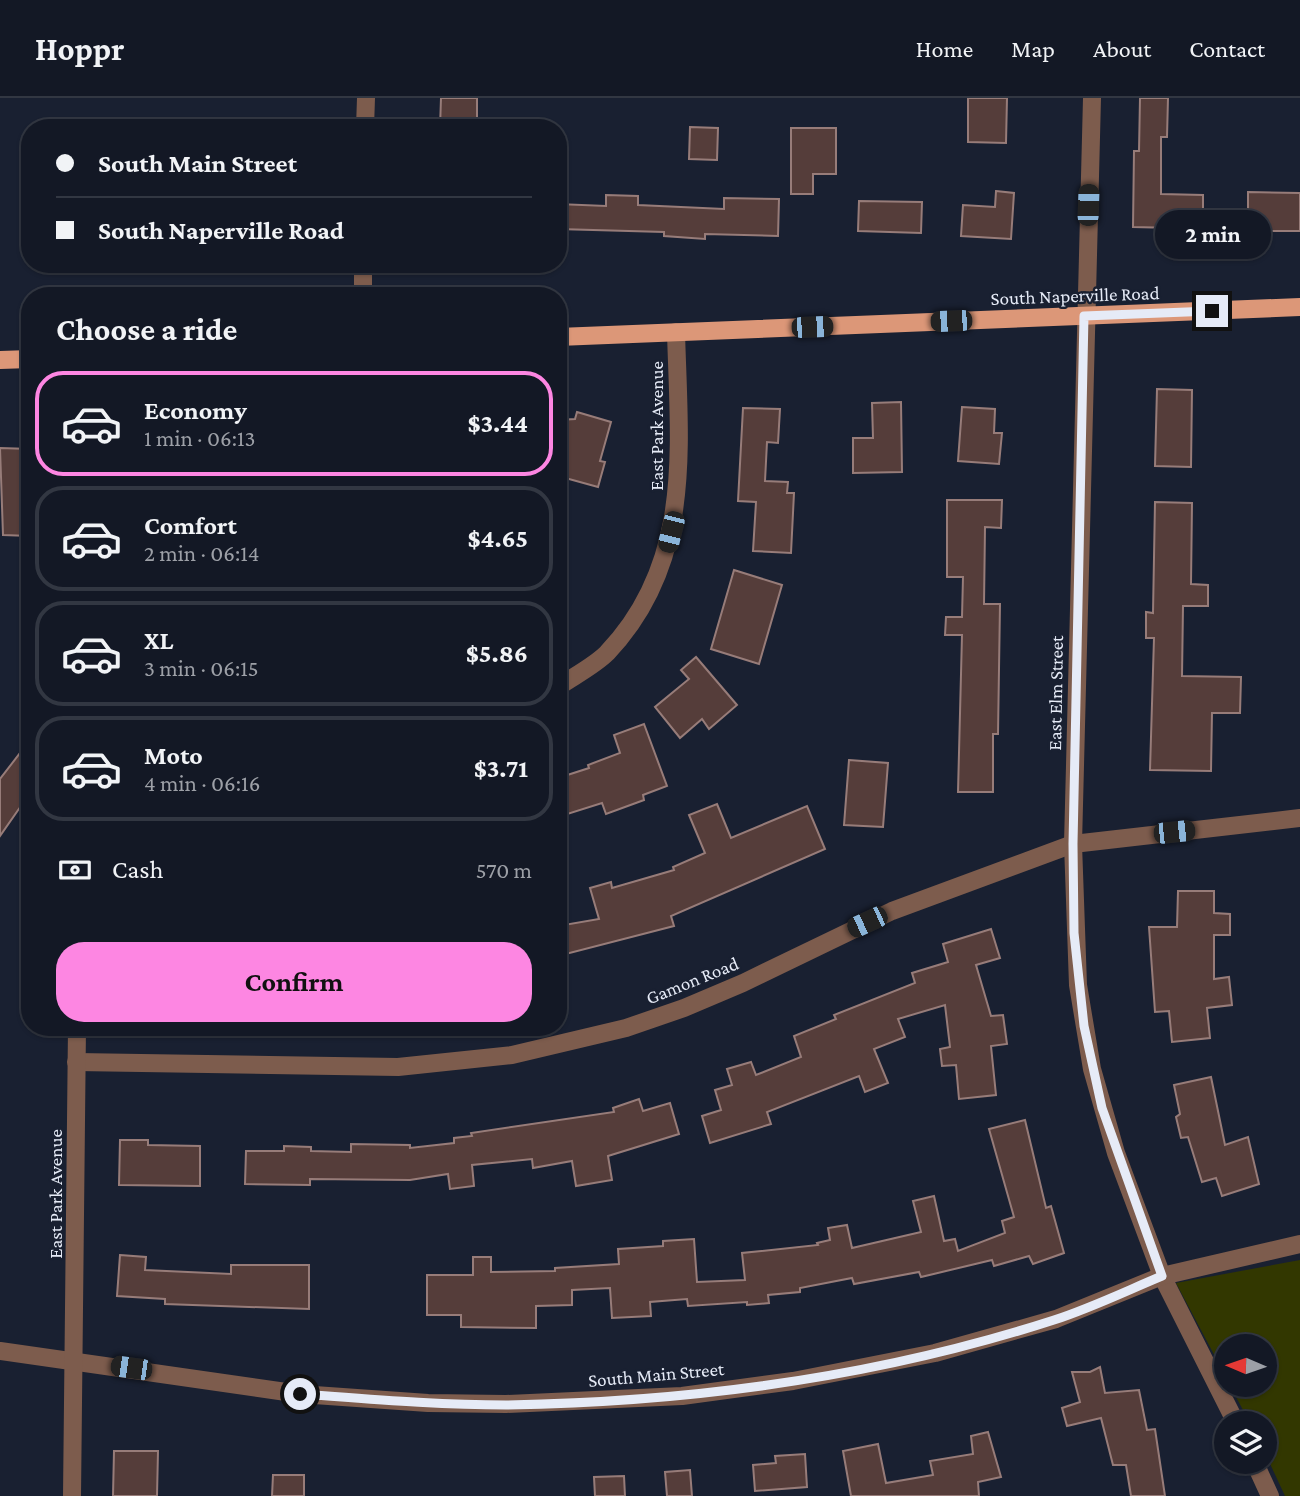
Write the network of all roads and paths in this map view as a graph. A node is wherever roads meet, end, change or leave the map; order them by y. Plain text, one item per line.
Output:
1 (366, 98) edge
2 (1092, 98) edge
3 (365, 119) edge
4 (1300, 307) edge
5 (1084, 316) junction
6 (676, 332) junction
7 (567, 337) edge
8 (21, 359) edge
9 (0, 360) edge
10 (567, 681) edge
11 (1300, 818) edge
12 (1073, 844) junction
13 (77, 1036) edge
14 (76, 1062) junction
15 (1300, 1244) edge
16 (1162, 1276) junction
17 (0, 1351) edge
18 (75, 1361) junction
19 (1230, 1411) edge
20 (1260, 1474) edge
21 (72, 1496) edge
22 (1270, 1496) edge

1 - 3 street
2 - 5 street, East Elm Street
4 - 5 main road, South Naperville Road
5 - 6 main road, South Naperville Road
5 - 12 street, East Elm Street
6 - 7 main road, South Naperville Road
6 - 10 street, East Park Avenue
8 - 9 main road
11 - 12 street, Gamon Road
12 - 14 street, Gamon Road
12 - 16 street, East Elm Street
13 - 14 street, East Park Avenue
14 - 18 street, East Park Avenue
15 - 16 street, South Main Street
16 - 18 street, South Main Street
16 - 19 street, East Elm Street
17 - 18 street, South Main Street
18 - 21 street, East Park Avenue
20 - 22 street

